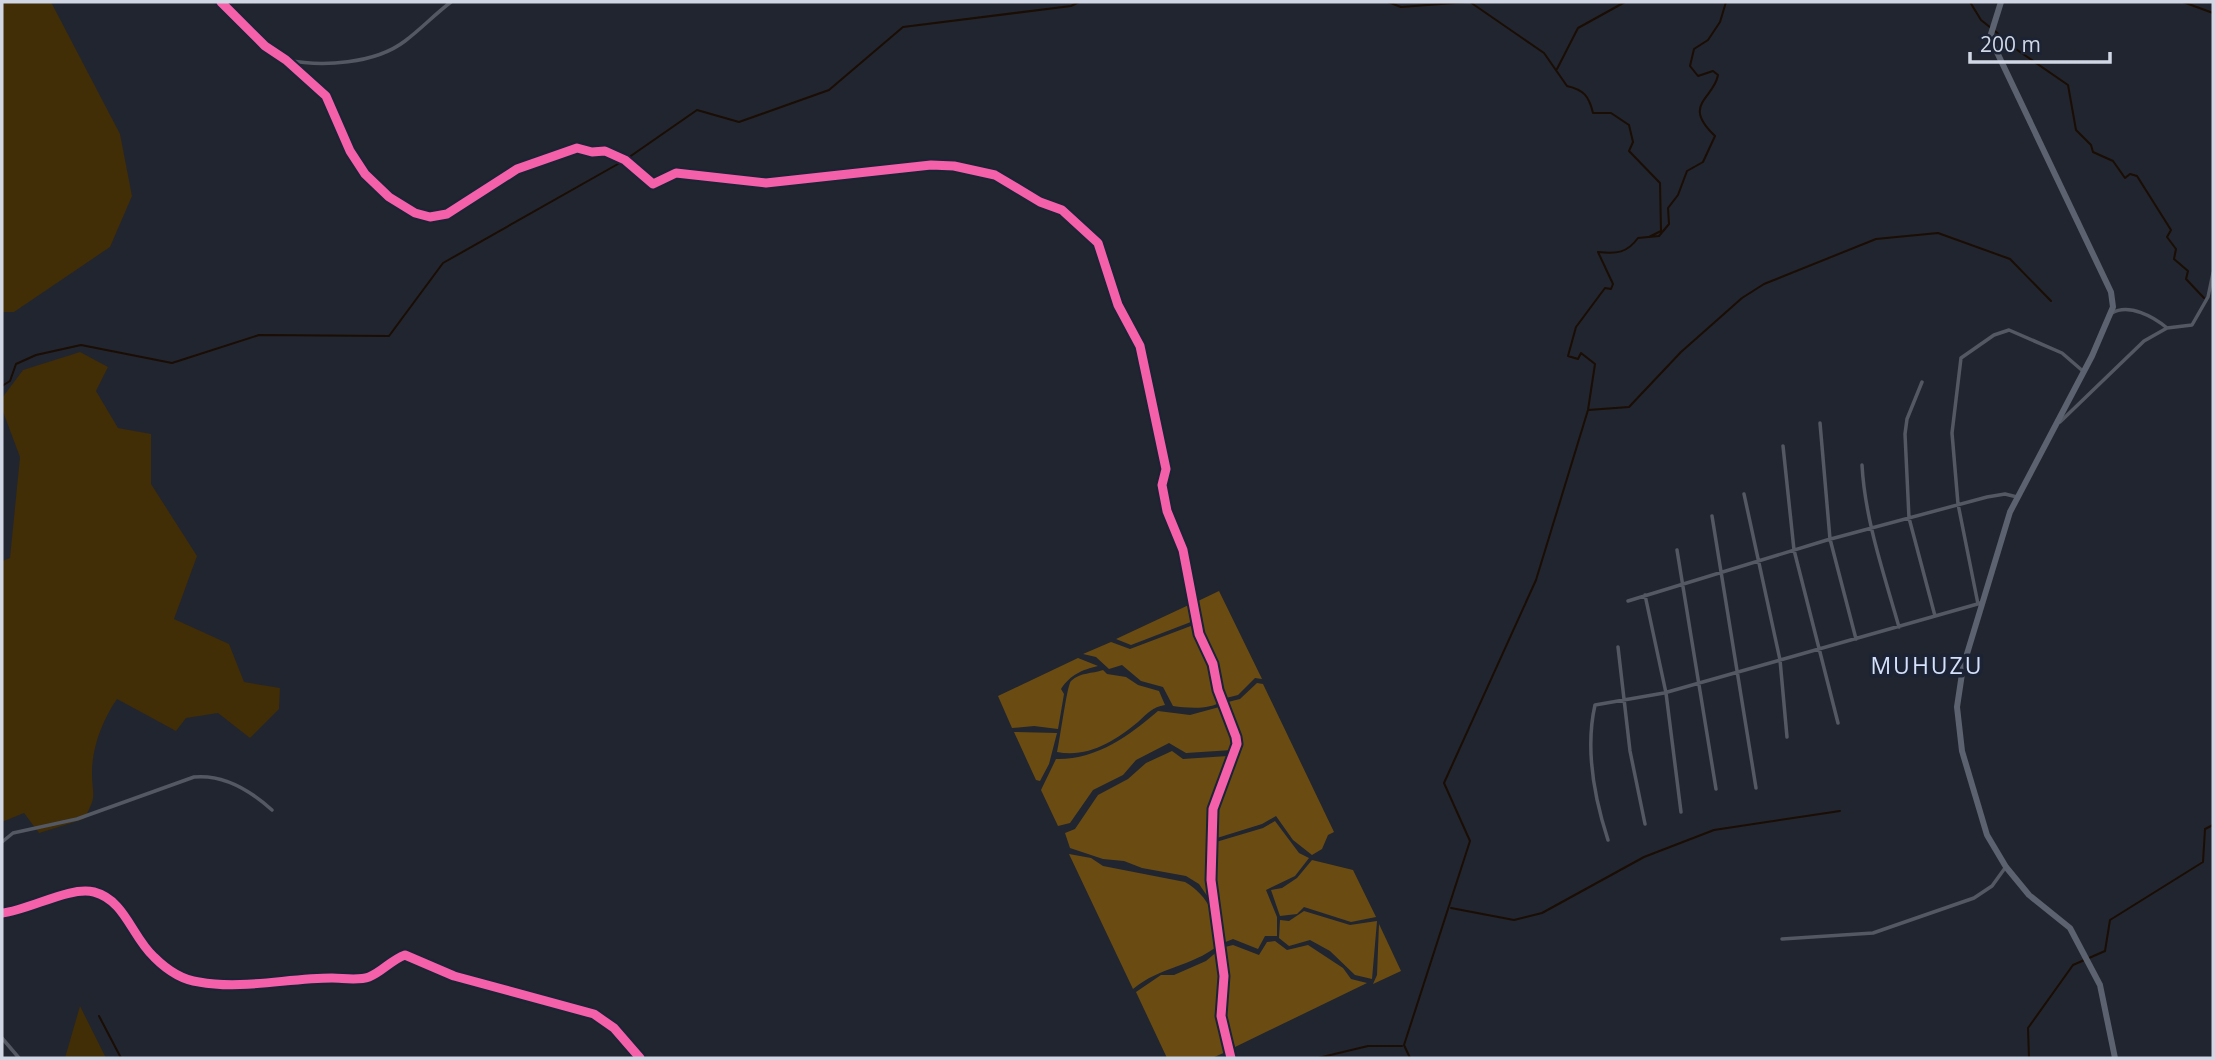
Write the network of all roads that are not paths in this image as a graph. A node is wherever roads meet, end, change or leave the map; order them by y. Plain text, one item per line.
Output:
1 (221, 2) edge
2 (452, 2) edge
3 (2001, 2) edge
4 (286, 60) junction
5 (2213, 273) edge
6 (2111, 314) junction
7 (2167, 328) junction
8 (2084, 372) junction
9 (1922, 382) dead end
10 (1820, 424) dead end
11 (2054, 428) junction
12 (1783, 446) dead end
13 (1862, 465) dead end
14 (1744, 494) dead end
15 (2017, 497) junction
16 (1958, 504) junction
17 (1712, 516) dead end
18 (1909, 518) junction
19 (1872, 528) junction
20 (1830, 539) junction
21 (1677, 550) dead end
22 (1794, 550) junction
23 (1756, 561) junction
24 (1720, 572) junction
25 (1683, 583) junction
26 (1645, 595) junction
27 (1628, 601) dead end
28 (1980, 604) junction
29 (1935, 616) junction
30 (1899, 627) junction
31 (1856, 639) junction
32 (1618, 647) dead end
33 (1818, 649) junction
34 (1780, 660) junction
35 (1739, 672) junction
36 (1701, 683) junction
37 (1666, 693) junction
38 (1625, 700) junction
39 (1838, 723) dead end
40 (1787, 737) dead end
41 (1756, 788) dead end
42 (1716, 789) dead end
43 (272, 810) dead end
44 (1681, 812) dead end
45 (1645, 824) dead end
46 (1608, 839) dead end
47 (2, 842) edge
48 (2006, 867) junction
49 (2, 913) edge
50 (1782, 939) dead end
51 (2, 1038) edge
52 (19, 1058) edge
53 (640, 1058) edge
54 (1231, 1058) edge
55 (2115, 1058) edge

1 - 4 street
2 - 4 street
3 - 6 main road
4 - 54 street
5 - 7 street
6 - 7 street
6 - 8 main road
7 - 11 street
8 - 11 main road
8 - 16 street
9 - 18 street
10 - 20 street
11 - 15 main road
12 - 22 street
13 - 19 street
14 - 23 street
15 - 16 street
15 - 28 main road
16 - 18 street
16 - 28 street
17 - 24 street
18 - 19 street
18 - 29 street
19 - 20 street
19 - 30 street
20 - 22 street
20 - 31 street
21 - 25 street
22 - 23 street
22 - 33 street
23 - 24 street
23 - 34 street
24 - 25 street
24 - 35 street
25 - 26 street
25 - 36 street
26 - 27 street
26 - 37 street
28 - 29 street
28 - 48 main road
29 - 30 street
30 - 31 street
31 - 33 street
32 - 38 street
33 - 34 street
33 - 39 street
34 - 35 street
34 - 40 street
35 - 36 street
35 - 41 street
36 - 37 street
36 - 42 street
37 - 38 street
37 - 44 street
38 - 45 street
38 - 46 street
43 - 47 street
48 - 50 street
48 - 55 main road
49 - 53 street
51 - 52 street

